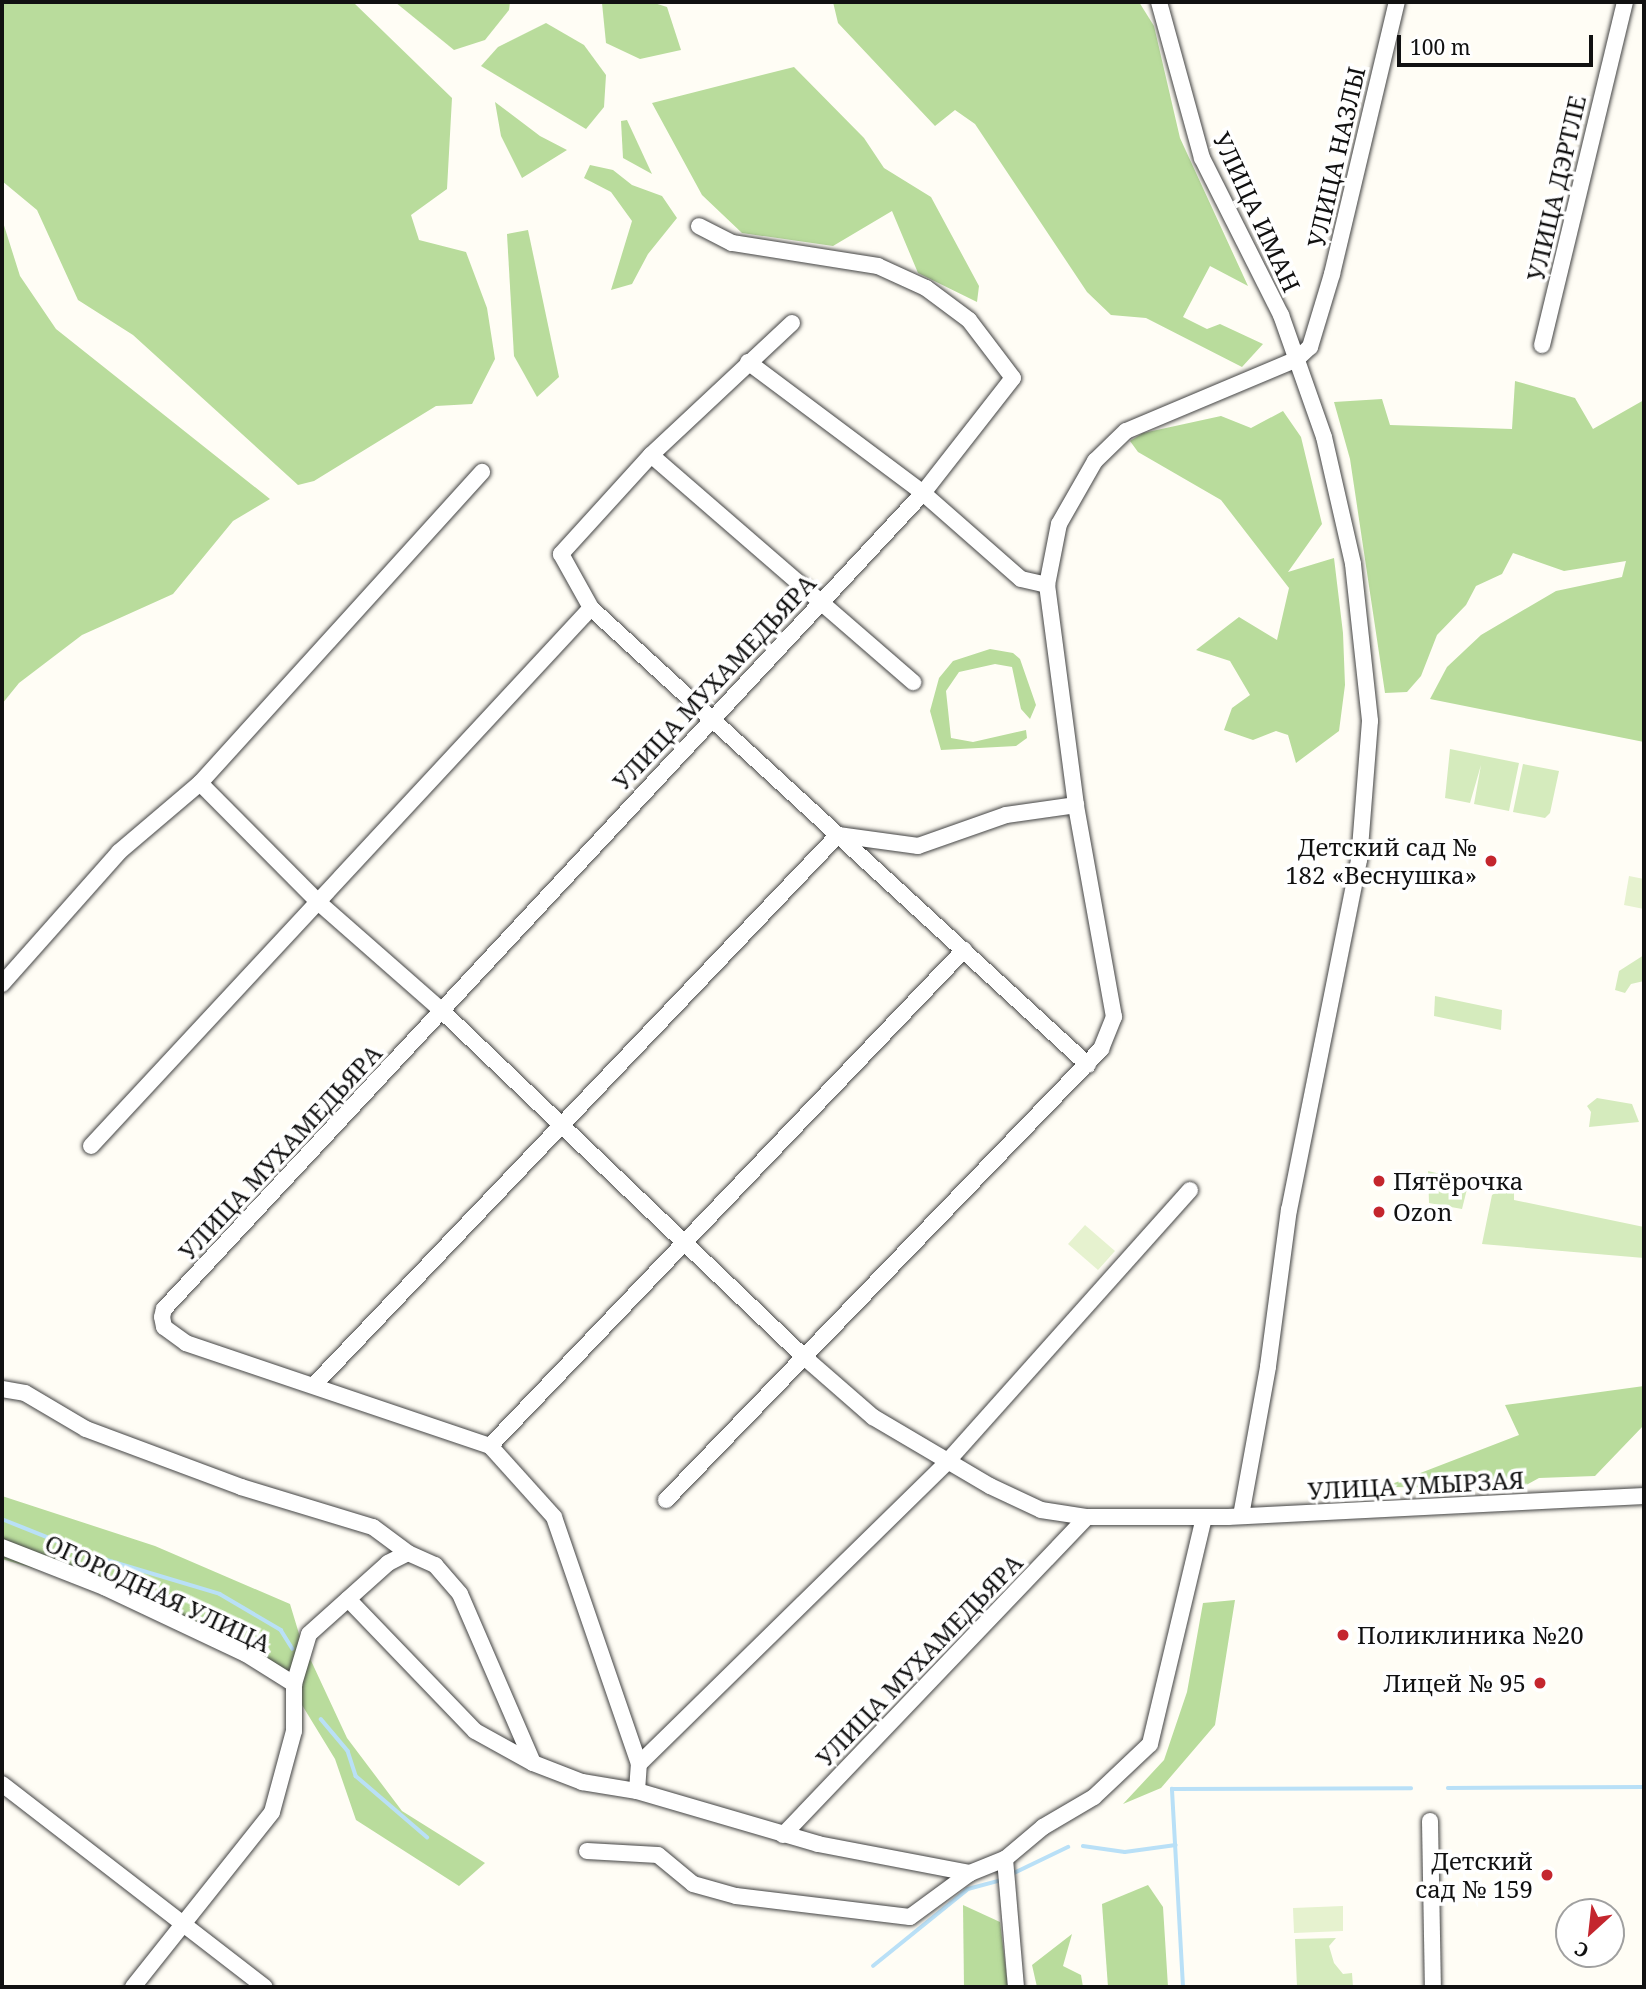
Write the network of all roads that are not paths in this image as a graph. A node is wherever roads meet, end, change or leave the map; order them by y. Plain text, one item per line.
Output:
1 (1159, 2) edge
2 (1397, 2) edge
3 (1625, 2) edge
4 (699, 226) dead end
5 (792, 323) dead end
6 (1542, 345) dead end
7 (1297, 359) junction
8 (748, 362) junction
9 (651, 455) junction
10 (482, 472) dead end
11 (923, 493) junction
12 (1047, 586) junction
13 (820, 601) junction
14 (591, 608) junction
15 (913, 682) dead end
16 (711, 718) junction
17 (200, 783) junction
18 (1076, 805) junction
19 (838, 835) junction
20 (317, 901) junction
21 (964, 950) junction
22 (2, 984) edge
23 (442, 1011) junction
24 (1088, 1065) junction
25 (562, 1129) junction
26 (91, 1146) dead end
27 (1189, 1190) dead end
28 (682, 1242) junction
29 (803, 1356) junction
30 (314, 1385) junction
31 (2, 1389) edge
32 (490, 1446) junction
33 (946, 1463) junction
34 (1644, 1496) edge
35 (666, 1500) dead end
36 (1241, 1516) junction
37 (1087, 1517) junction
38 (1197, 1518) junction
39 (2, 1547) edge
40 (408, 1553) junction
41 (348, 1599) junction
42 (294, 1684) junction
43 (533, 1763) junction
44 (639, 1764) junction
45 (2, 1784) edge
46 (637, 1791) junction
47 (1430, 1821) dead end
48 (783, 1835) junction
49 (586, 1851) dead end
50 (1005, 1859) junction
51 (970, 1873) junction
52 (187, 1923) junction
53 (133, 1987) edge
54 (265, 1987) edge
55 (1016, 1987) edge
56 (1433, 1987) edge

1 - 7 street, УЛИЦА ИМАН
2 - 7 street, УЛИЦА НАЗЛЫ
3 - 6 street, УЛИЦА ДЭРТЛЕ
4 - 11 street, УЛИЦА МУХАМЕДЬЯРА
5 - 8 street
7 - 12 street
7 - 36 street, УЛИЦА ИМАН
8 - 9 street
8 - 11 street
9 - 13 street
9 - 14 street
10 - 17 street
11 - 12 street
11 - 13 street, УЛИЦА МУХАМЕДЬЯРА
12 - 18 street
13 - 15 street
13 - 16 street, УЛИЦА МУХАМЕДЬЯРА
14 - 16 street
14 - 20 street
16 - 19 street
16 - 23 street, УЛИЦА МУХАМЕДЬЯРА
17 - 20 street
17 - 22 street
18 - 19 street
18 - 24 street
19 - 21 street
19 - 25 street
20 - 23 street
20 - 26 street
21 - 24 street
21 - 28 street
23 - 25 street
23 - 30 street, УЛИЦА МУХАМЕДЬЯРА
24 - 29 street
25 - 28 street
25 - 30 street
27 - 33 street
28 - 29 street
28 - 32 street
29 - 33 street
29 - 35 street
30 - 32 street
31 - 40 street
32 - 44 street
33 - 37 street
33 - 44 street
34 - 36 street, УЛИЦА УМЫРЗАЯ
36 - 38 street, УЛИЦА УМЫРЗАЯ
37 - 38 street
37 - 48 street, УЛИЦА МУХАМЕДЬЯРА
38 - 50 street
39 - 42 street, ОГОРОДНАЯ УЛИЦА
40 - 41 street
40 - 43 street
41 - 42 street
41 - 43 street
42 - 52 street
43 - 46 street
44 - 46 street
45 - 52 street
46 - 48 street
47 - 56 street
48 - 51 street
49 - 51 street
50 - 51 street
50 - 55 street
52 - 53 street
52 - 54 street

